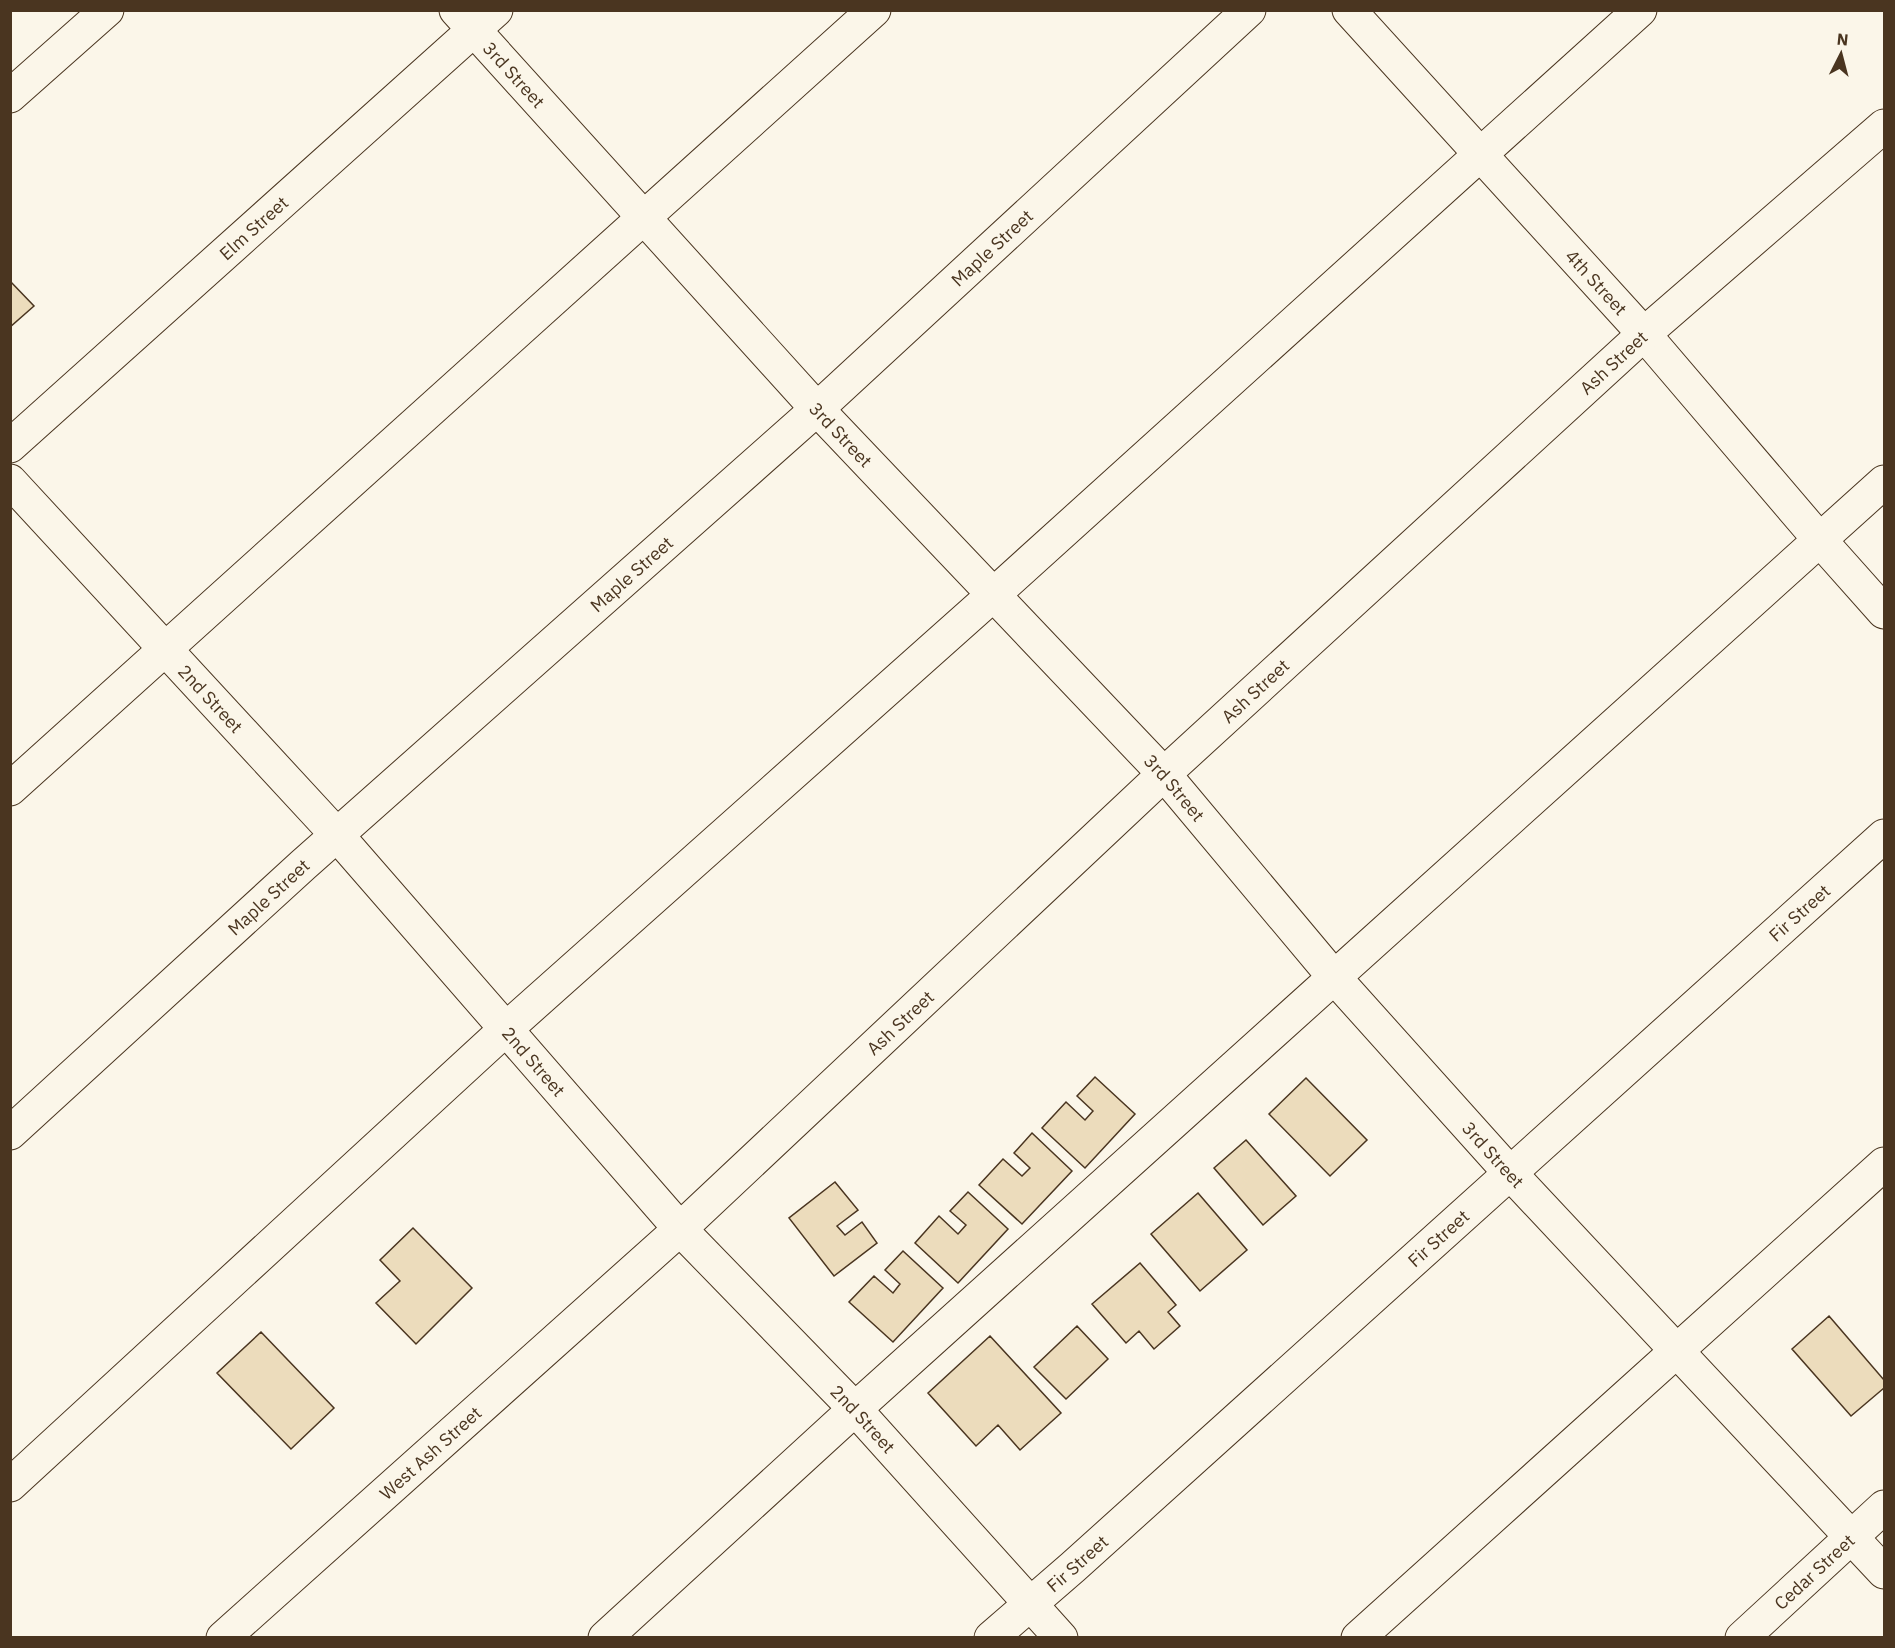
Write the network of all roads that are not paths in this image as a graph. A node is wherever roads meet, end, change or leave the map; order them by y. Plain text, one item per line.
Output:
1 (107, 10) edge
2 (874, 10) edge
3 (1249, 10) edge
4 (1349, 10) edge
5 (1640, 10) edge
6 (475, 17) edge
7 (10, 96) edge
8 (1884, 126) edge
9 (1480, 155) junction
10 (643, 217) junction
11 (1644, 334) junction
12 (817, 409) junction
13 (10, 446) edge
14 (10, 481) edge
15 (1884, 482) edge
16 (1819, 539) junction
17 (993, 594) junction
18 (1884, 612) edge
19 (166, 648) junction
20 (1164, 774) junction
21 (10, 789) edge
22 (337, 835) junction
23 (1884, 836) edge
24 (1334, 977) junction
25 (506, 1029) junction
26 (10, 1133) edge
27 (1884, 1164) edge
28 (1510, 1173) junction
29 (680, 1229) junction
30 (636, 1267) joint
31 (1678, 1352) junction
32 (855, 1409) junction
33 (10, 1485) edge
34 (1884, 1507) edge
35 (1851, 1536) junction
36 (1884, 1572) edge
37 (1031, 1605) junction
38 (223, 1638) edge
39 (605, 1638) edge
40 (991, 1638) edge
41 (1061, 1638) edge
42 (1358, 1638) edge
43 (1742, 1638) edge

1 - 7 street
2 - 10 street
3 - 12 street, Maple Street
4 - 9 street, 4th Street
5 - 9 street
6 - 10 street, 3rd Street
6 - 13 street, Elm Street
8 - 11 street, Ash Street
9 - 11 street, 4th Street
9 - 17 street
10 - 12 street, 3rd Street
10 - 19 street
11 - 16 street, 4th Street
11 - 20 street, Ash Street
12 - 17 street, 3rd Street
12 - 22 street, Maple Street
14 - 19 street, 2nd Street
15 - 16 street
16 - 18 street, 4th Street
16 - 24 street
17 - 20 street, 3rd Street
17 - 25 street
19 - 21 street
19 - 22 street, 2nd Street
20 - 24 street, 3rd Street
20 - 29 street, Ash Street
22 - 25 street, 2nd Street
22 - 26 street, Maple Street
23 - 28 street, Fir Street
24 - 28 street, 3rd Street
24 - 32 street
25 - 29 street, 2nd Street
25 - 33 street
27 - 31 street
28 - 31 street, 3rd Street
28 - 37 street, Fir Street
29 - 30 street, Ash Street
29 - 32 street, 2nd Street
30 - 38 street, West Ash Street
31 - 35 street, 3rd Street
31 - 42 street
32 - 37 street, 2nd Street
32 - 39 street
34 - 35 street, Cedar Street
35 - 36 street, 3rd Street
35 - 43 street, Cedar Street
37 - 40 street, Fir Street
37 - 41 street, 2nd Street

